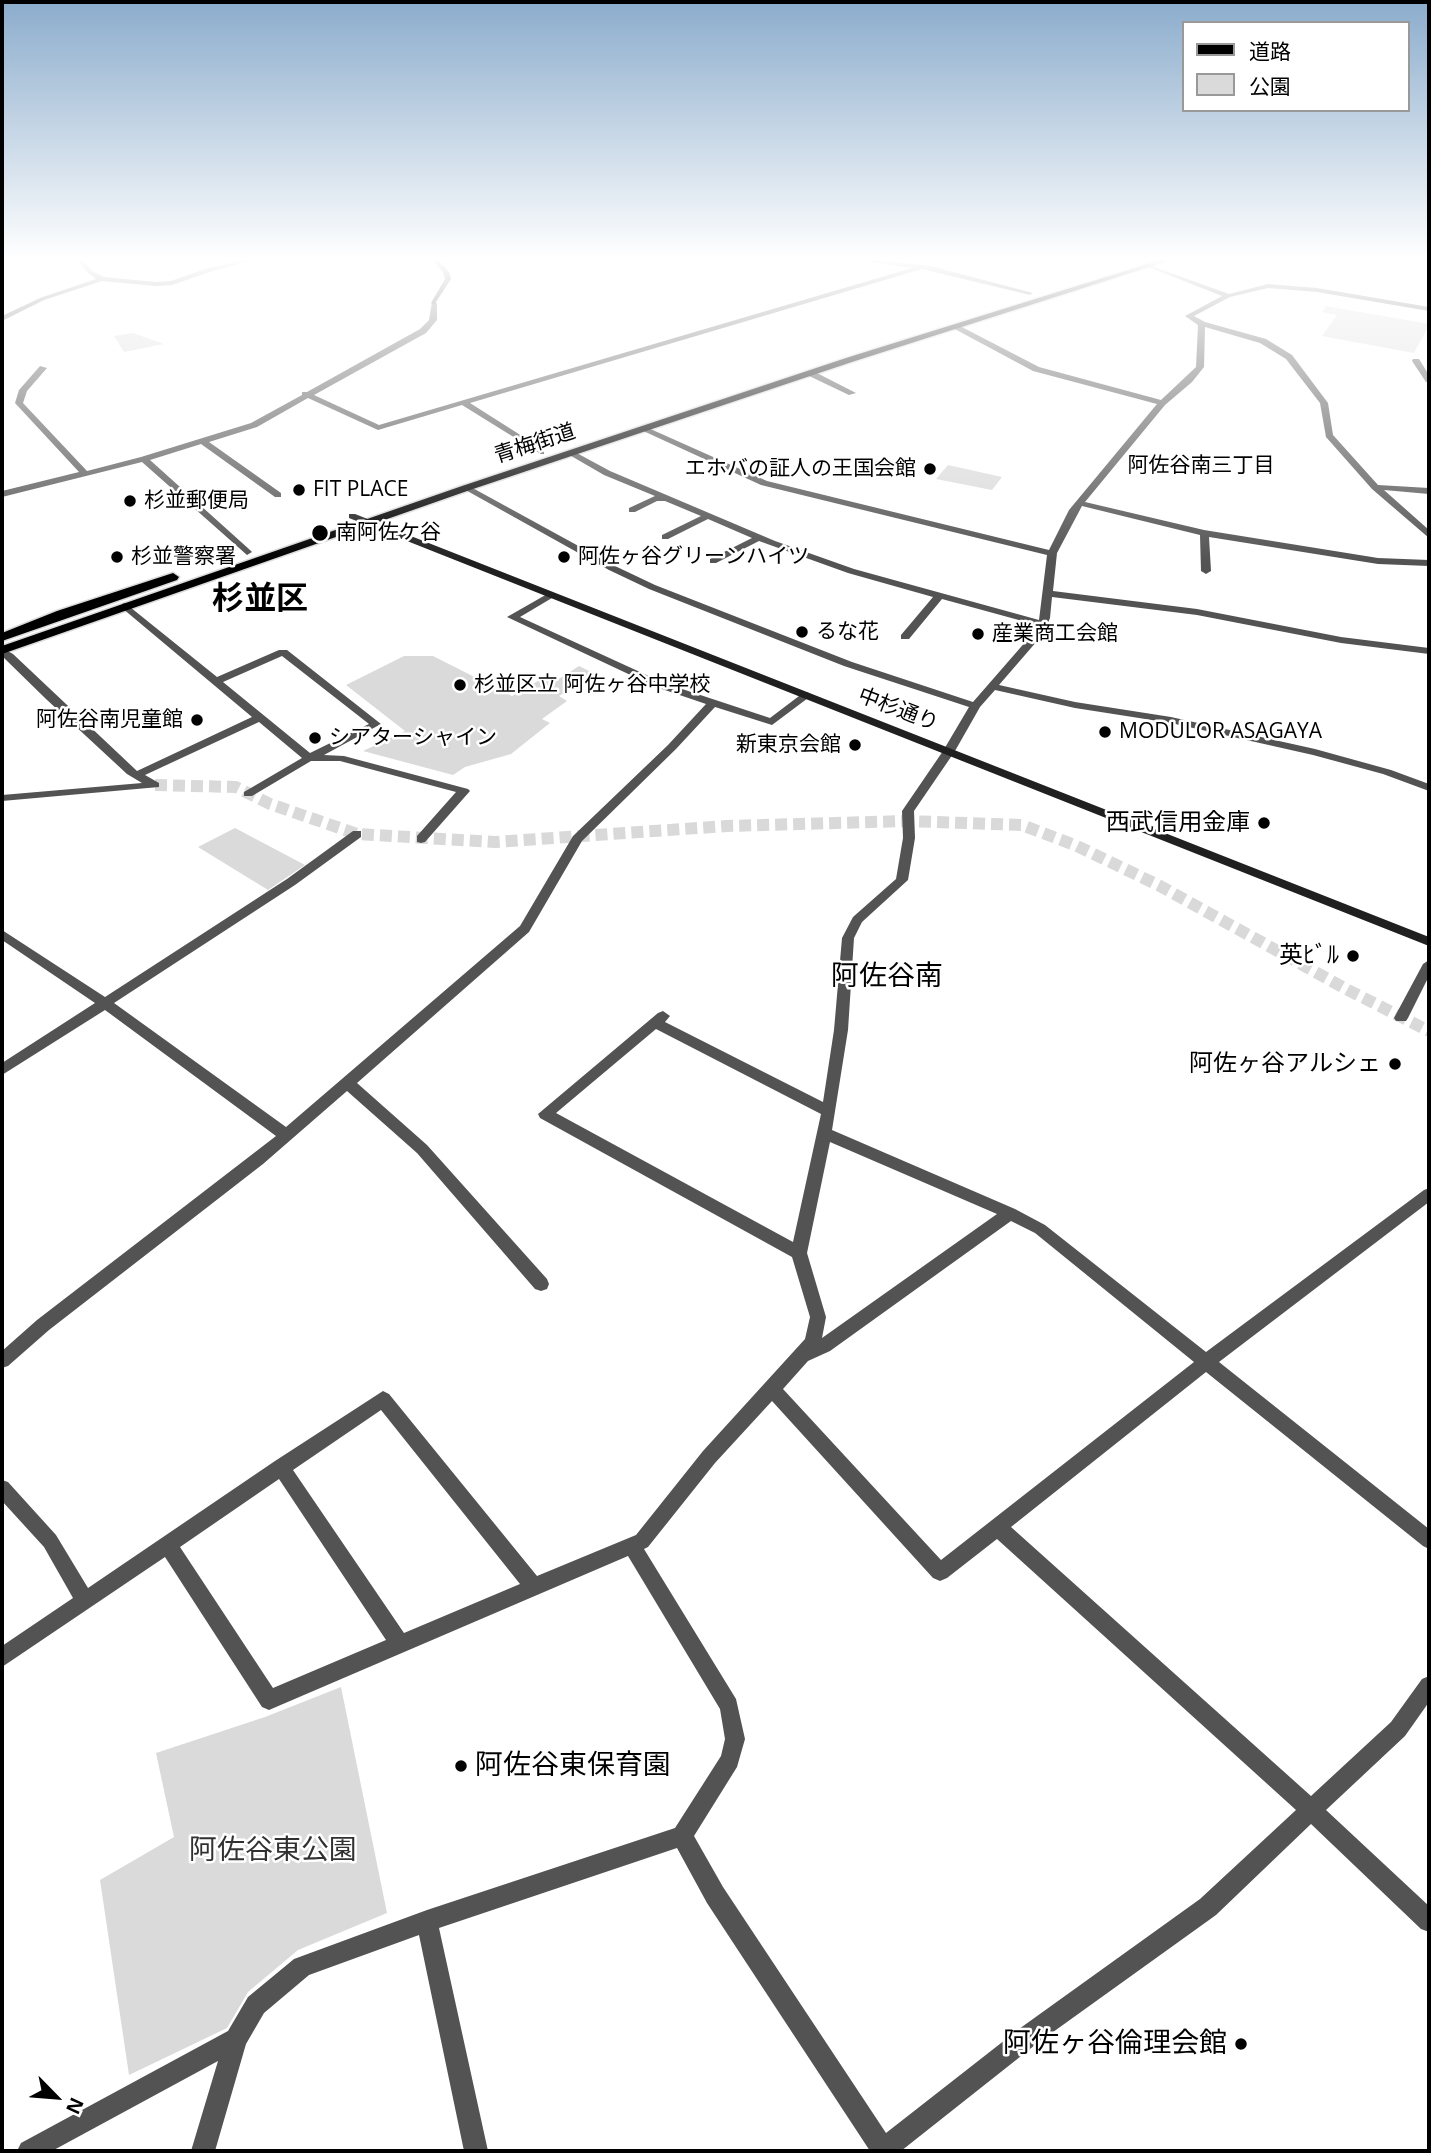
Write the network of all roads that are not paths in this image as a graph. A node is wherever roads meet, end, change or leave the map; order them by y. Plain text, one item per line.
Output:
1 (365, 361) edge
2 (598, 361) edge
3 (819, 361) edge
4 (846, 361) edge
5 (1022, 361) edge
6 (1200, 361) edge
7 (1292, 361) edge
8 (1416, 361) dead end
9 (43, 368) dead end
10 (810, 373) junction
11 (1429, 380) edge
12 (852, 393) dead end
13 (304, 394) junction
14 (1162, 403) junction
15 (464, 404) junction
16 (643, 429) junction
17 (204, 442) junction
18 (541, 452) junction
19 (570, 453) junction
20 (144, 459) junction
21 (85, 474) junction
22 (1375, 487) junction
23 (466, 488) junction
24 (1429, 491) edge
25 (2, 494) edge
26 (278, 495) dead end
27 (665, 498) junction
28 (1080, 503) junction
29 (632, 510) dead end
30 (352, 516) junction
31 (706, 517) junction
32 (366, 521) junction
33 (1204, 533) junction
34 (1429, 535) edge
35 (665, 537) dead end
36 (758, 538) junction
37 (247, 552) junction
38 (1052, 553) junction
39 (713, 561) dead end
40 (1429, 564) edge
41 (1206, 571) dead end
42 (1046, 593) junction
43 (552, 595) junction
44 (940, 596) junction
45 (125, 607) junction
46 (1043, 624) junction
47 (2, 636) edge
48 (905, 638) dead end
49 (2, 651) edge
50 (1429, 651) edge
51 (216, 681) junction
52 (992, 686) junction
53 (807, 695) junction
54 (710, 704) junction
55 (975, 706) junction
56 (260, 717) junction
57 (949, 751) junction
58 (309, 758) junction
59 (137, 775) junction
60 (1429, 788) edge
61 (248, 794) dead end
62 (2, 798) edge
63 (357, 834) dead end
64 (421, 839) dead end
65 (3, 935) edge
66 (1429, 942) edge
67 (1429, 964) edge
68 (106, 1004) junction
69 (1401, 1018) dead end
70 (2, 1070) edge
71 (347, 1083) junction
72 (829, 1111) junction
73 (824, 1133) junction
74 (286, 1135) junction
75 (1429, 1194) edge
76 (1010, 1213) junction
77 (799, 1253) junction
78 (541, 1284) dead end
79 (803, 1355) junction
80 (2, 1361) edge
81 (1206, 1363) junction
82 (772, 1389) junction
83 (281, 1467) junction
84 (2, 1488) edge
85 (998, 1528) junction
86 (1429, 1540) edge
87 (167, 1544) junction
88 (631, 1545) junction
89 (534, 1587) junction
90 (85, 1601) junction
91 (400, 1644) junction
92 (2, 1657) edge
93 (1429, 1686) edge
94 (1312, 1811) junction
95 (682, 1836) junction
96 (1429, 1920) edge
97 (427, 1921) junction
98 (236, 2039) junction
99 (29, 2151) edge
100 (203, 2151) edge
101 (476, 2151) edge
102 (883, 2151) edge

1 - 13 street
2 - 15 street
3 - 18 main road, 青梅街道
4 - 10 main road, 青梅街道
5 - 14 street
6 - 14 street
7 - 22 street
8 - 11 street
9 - 21 street
10 - 12 street
10 - 16 main road, 青梅街道
13 - 15 street
13 - 17 street
14 - 28 street
15 - 18 street
16 - 19 main road, 青梅街道
16 - 38 street
17 - 20 street
17 - 26 street
18 - 30 main road, 青梅街道
19 - 23 main road, 青梅街道
19 - 27 street
20 - 21 street
20 - 37 street
21 - 25 street
22 - 24 street
22 - 34 street
23 - 32 main road, 青梅街道
23 - 55 street
27 - 29 street
27 - 31 street
28 - 33 street
28 - 38 street
30 - 32 main road, 中杉通り
30 - 37 main road, 青梅街道
31 - 35 street
31 - 36 street
32 - 43 main road, 中杉通り
32 - 45 main road, 青梅街道
33 - 40 street
33 - 41 street
36 - 39 street
36 - 44 street
37 - 47 main road, 青梅街道
38 - 42 street
42 - 46 street
42 - 50 street
43 - 53 main road, 中杉通り
43 - 54 street
44 - 46 street
44 - 48 street
45 - 49 main road, 青梅街道
45 - 51 street
46 - 52 street
49 - 59 street
51 - 56 street
51 - 58 street
52 - 55 street
52 - 60 street
53 - 54 street
53 - 57 main road, 中杉通り
54 - 71 street
55 - 57 street
56 - 58 street
56 - 59 street
57 - 66 main road, 中杉通り
57 - 72 street
58 - 61 street
58 - 64 street
59 - 62 street
63 - 68 street
65 - 68 street
67 - 69 street
68 - 70 street
68 - 74 street
71 - 74 street
71 - 78 street
72 - 73 street
72 - 77 street
73 - 76 street
73 - 77 street
74 - 80 street
75 - 81 street
76 - 79 street
76 - 81 street
77 - 79 street
79 - 82 street
81 - 85 street
81 - 86 street
82 - 85 street
82 - 88 street
83 - 87 street
83 - 89 street
83 - 91 street
84 - 90 street
85 - 94 street
87 - 90 street
87 - 91 street
88 - 89 street
88 - 95 street
89 - 91 street
90 - 92 street
93 - 94 street
94 - 96 street
94 - 102 street
95 - 97 street
95 - 102 street
97 - 98 street
97 - 101 street
98 - 99 street
98 - 100 street

